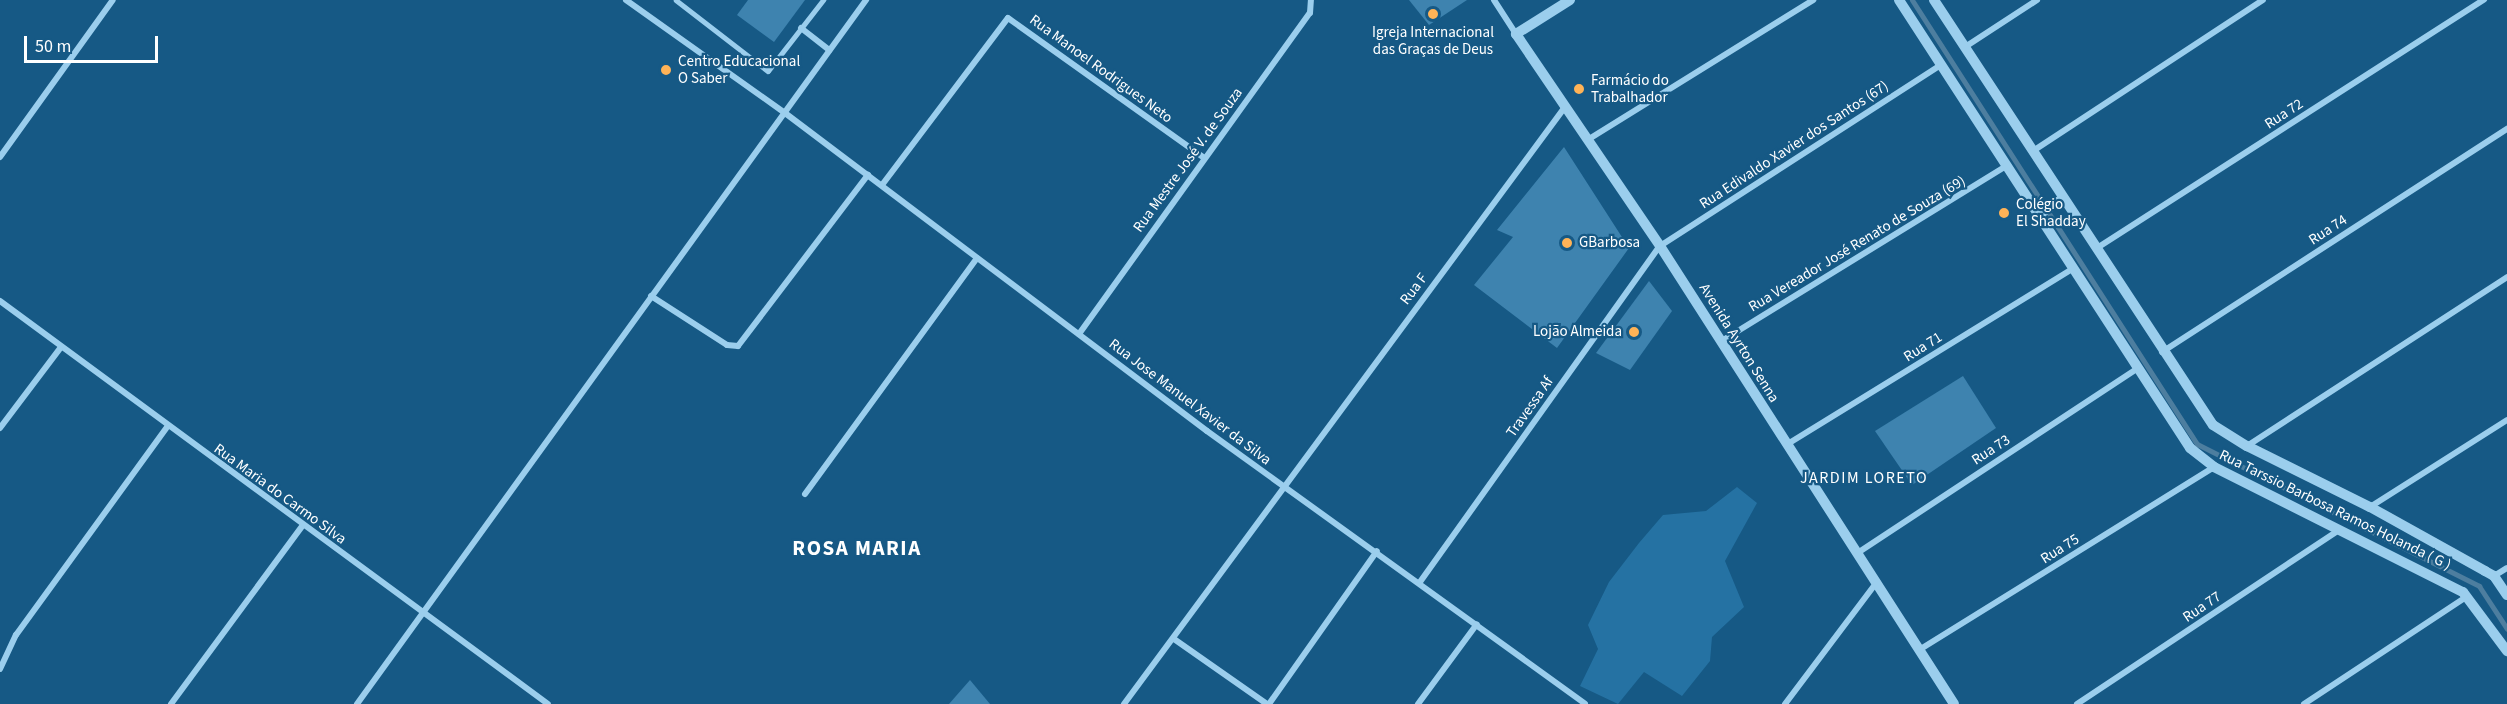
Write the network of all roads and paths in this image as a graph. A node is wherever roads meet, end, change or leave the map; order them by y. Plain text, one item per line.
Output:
1 (113, 0) edge
2 (626, 0) edge
3 (676, 0) edge
4 (823, 0) edge
5 (866, 0) edge
6 (1311, 0) edge
7 (1494, 0) edge
8 (1813, 0) edge
9 (1899, 0) edge
10 (1934, 0) edge
11 (2037, 0) edge
12 (2263, 0) edge
13 (2484, 0) edge
14 (1564, 2) edge
15 (801, 28) junction
16 (1516, 34) junction
17 (1964, 47) junction
18 (829, 50) junction
19 (1941, 65) junction
20 (1565, 107) junction
21 (785, 113) junction
22 (2507, 129) edge
23 (1588, 140) junction
24 (2032, 151) junction
25 (0, 157) edge
26 (1203, 157) junction
27 (2006, 166) junction
28 (868, 174) junction
29 (882, 185) junction
30 (2062, 199) junction
31 (2038, 215) junction
32 (1660, 246) junction
33 (2097, 248) junction
34 (977, 258) junction
35 (2072, 269) junction
36 (2507, 277) edge
37 (651, 296) junction
38 (0, 301) edge
39 (1079, 334) junction
40 (1720, 342) junction
41 (61, 347) junction
42 (2162, 352) junction
43 (2137, 369) junction
44 (2507, 420) edge
45 (167, 427) junction
46 (0, 429) edge
47 (1786, 445) junction
48 (2247, 446) junction
49 (2214, 467) junction
50 (1283, 486) junction
51 (805, 494) dead end
52 (2370, 507) junction
53 (302, 526) junction
54 (2340, 529) junction
55 (1377, 551) junction
56 (1859, 552) junction
57 (2507, 567) edge
58 (2494, 576) junction
59 (1420, 582) junction
60 (1878, 582) junction
61 (2507, 595) edge
62 (2468, 596) junction
63 (423, 614) junction
64 (1477, 624) junction
65 (1174, 639) junction
66 (1919, 651) junction
67 (2507, 651) edge
68 (0, 669) edge
69 (171, 704) edge
70 (357, 704) edge
71 (548, 704) edge
72 (1124, 704) edge
73 (1268, 704) edge
74 (1418, 704) edge
75 (1585, 704) edge
76 (1785, 704) edge
77 (1954, 704) edge
78 (2077, 704) edge
79 (2304, 704) edge

1 - 25 street
2 - 21 street, Rua Jose Manuel Xavier da Silva
3 - 15 lane
4 - 15 lane
5 - 18 street
6 - 26 street, Rua Mestre José V. de Souza
7 - 16 street, Avenida Ayrton Senna
8 - 23 street
9 - 19 street, Rua Tarssio Barbosa Ramos Holanda ( G )
10 - 17 street, Rua Tarssio Barbosa Ramos Holanda ( G )
11 - 17 street
12 - 24 street
13 - 33 street, Rua 72
14 - 16 street
15 - 18 street
16 - 20 street, Avenida Ayrton Senna
17 - 24 street, Rua Tarssio Barbosa Ramos Holanda ( G )
18 - 21 street
19 - 27 street, Rua Tarssio Barbosa Ramos Holanda ( G )
19 - 32 street, Rua Edivaldo Xavier dos Santos (67)
20 - 23 street, Avenida Ayrton Senna
20 - 50 street, Rua F
21 - 28 street, Rua Jose Manuel Xavier da Silva
21 - 37 street
22 - 42 street, Rua 74
23 - 32 street, Avenida Ayrton Senna
24 - 30 street, Rua Tarssio Barbosa Ramos Holanda ( G )
26 - 29 street, Rua Manoel Rodrigues Neto
26 - 39 street, Rua Mestre José V. de Souza
27 - 31 street, Rua Tarssio Barbosa Ramos Holanda ( G )
27 - 40 street, Rua Vereador José Renato de Souza (69)
28 - 29 street, Rua Jose Manuel Xavier da Silva
28 - 37 street
29 - 34 street, Rua Jose Manuel Xavier da Silva
30 - 31 street
30 - 33 street, Rua Tarssio Barbosa Ramos Holanda ( G )
31 - 35 street, Rua Tarssio Barbosa Ramos Holanda ( G )
32 - 40 street, Avenida Ayrton Senna
32 - 59 street, Travessa Af
33 - 42 street, Rua Tarssio Barbosa Ramos Holanda ( G )
34 - 39 street, Rua Jose Manuel Xavier da Silva
34 - 51 street
35 - 43 street, Rua Tarssio Barbosa Ramos Holanda ( G )
35 - 47 street, Rua 71
36 - 48 street
37 - 63 street
38 - 41 street, Rua Maria do Carmo Silva
39 - 50 street, Rua Jose Manuel Xavier da Silva
40 - 47 street, Avenida Ayrton Senna
41 - 45 street, Rua Maria do Carmo Silva
41 - 46 street
42 - 48 street, Rua Tarssio Barbosa Ramos Holanda ( G )
43 - 49 street, Rua Tarssio Barbosa Ramos Holanda ( G )
43 - 56 street, Rua 73
44 - 52 street
45 - 53 street, Rua Maria do Carmo Silva
45 - 68 street
47 - 56 street, Avenida Ayrton Senna
48 - 52 street, Rua Tarssio Barbosa Ramos Holanda ( G )
49 - 54 street, Rua Tarssio Barbosa Ramos Holanda ( G )
49 - 66 street, Rua 75
50 - 55 street, Rua Jose Manuel Xavier da Silva
50 - 65 street, Rua F
52 - 58 street, Rua Tarssio Barbosa Ramos Holanda ( G )
53 - 63 street, Rua Maria do Carmo Silva
53 - 69 street
54 - 62 street, Rua Tarssio Barbosa Ramos Holanda ( G )
54 - 78 street, Rua 77
55 - 59 street, Rua Jose Manuel Xavier da Silva
55 - 73 street
56 - 60 street, Avenida Ayrton Senna
57 - 58 street
58 - 61 street, Rua Tarssio Barbosa Ramos Holanda ( G )
59 - 64 street, Rua Jose Manuel Xavier da Silva
60 - 66 street, Avenida Ayrton Senna
60 - 76 street
62 - 67 street, Rua Tarssio Barbosa Ramos Holanda ( G )
62 - 79 street
63 - 70 street
63 - 71 street, Rua Maria do Carmo Silva
64 - 74 street
64 - 75 street, Rua Jose Manuel Xavier da Silva
65 - 72 street, Rua F
65 - 73 street
66 - 77 street, Avenida Ayrton Senna

